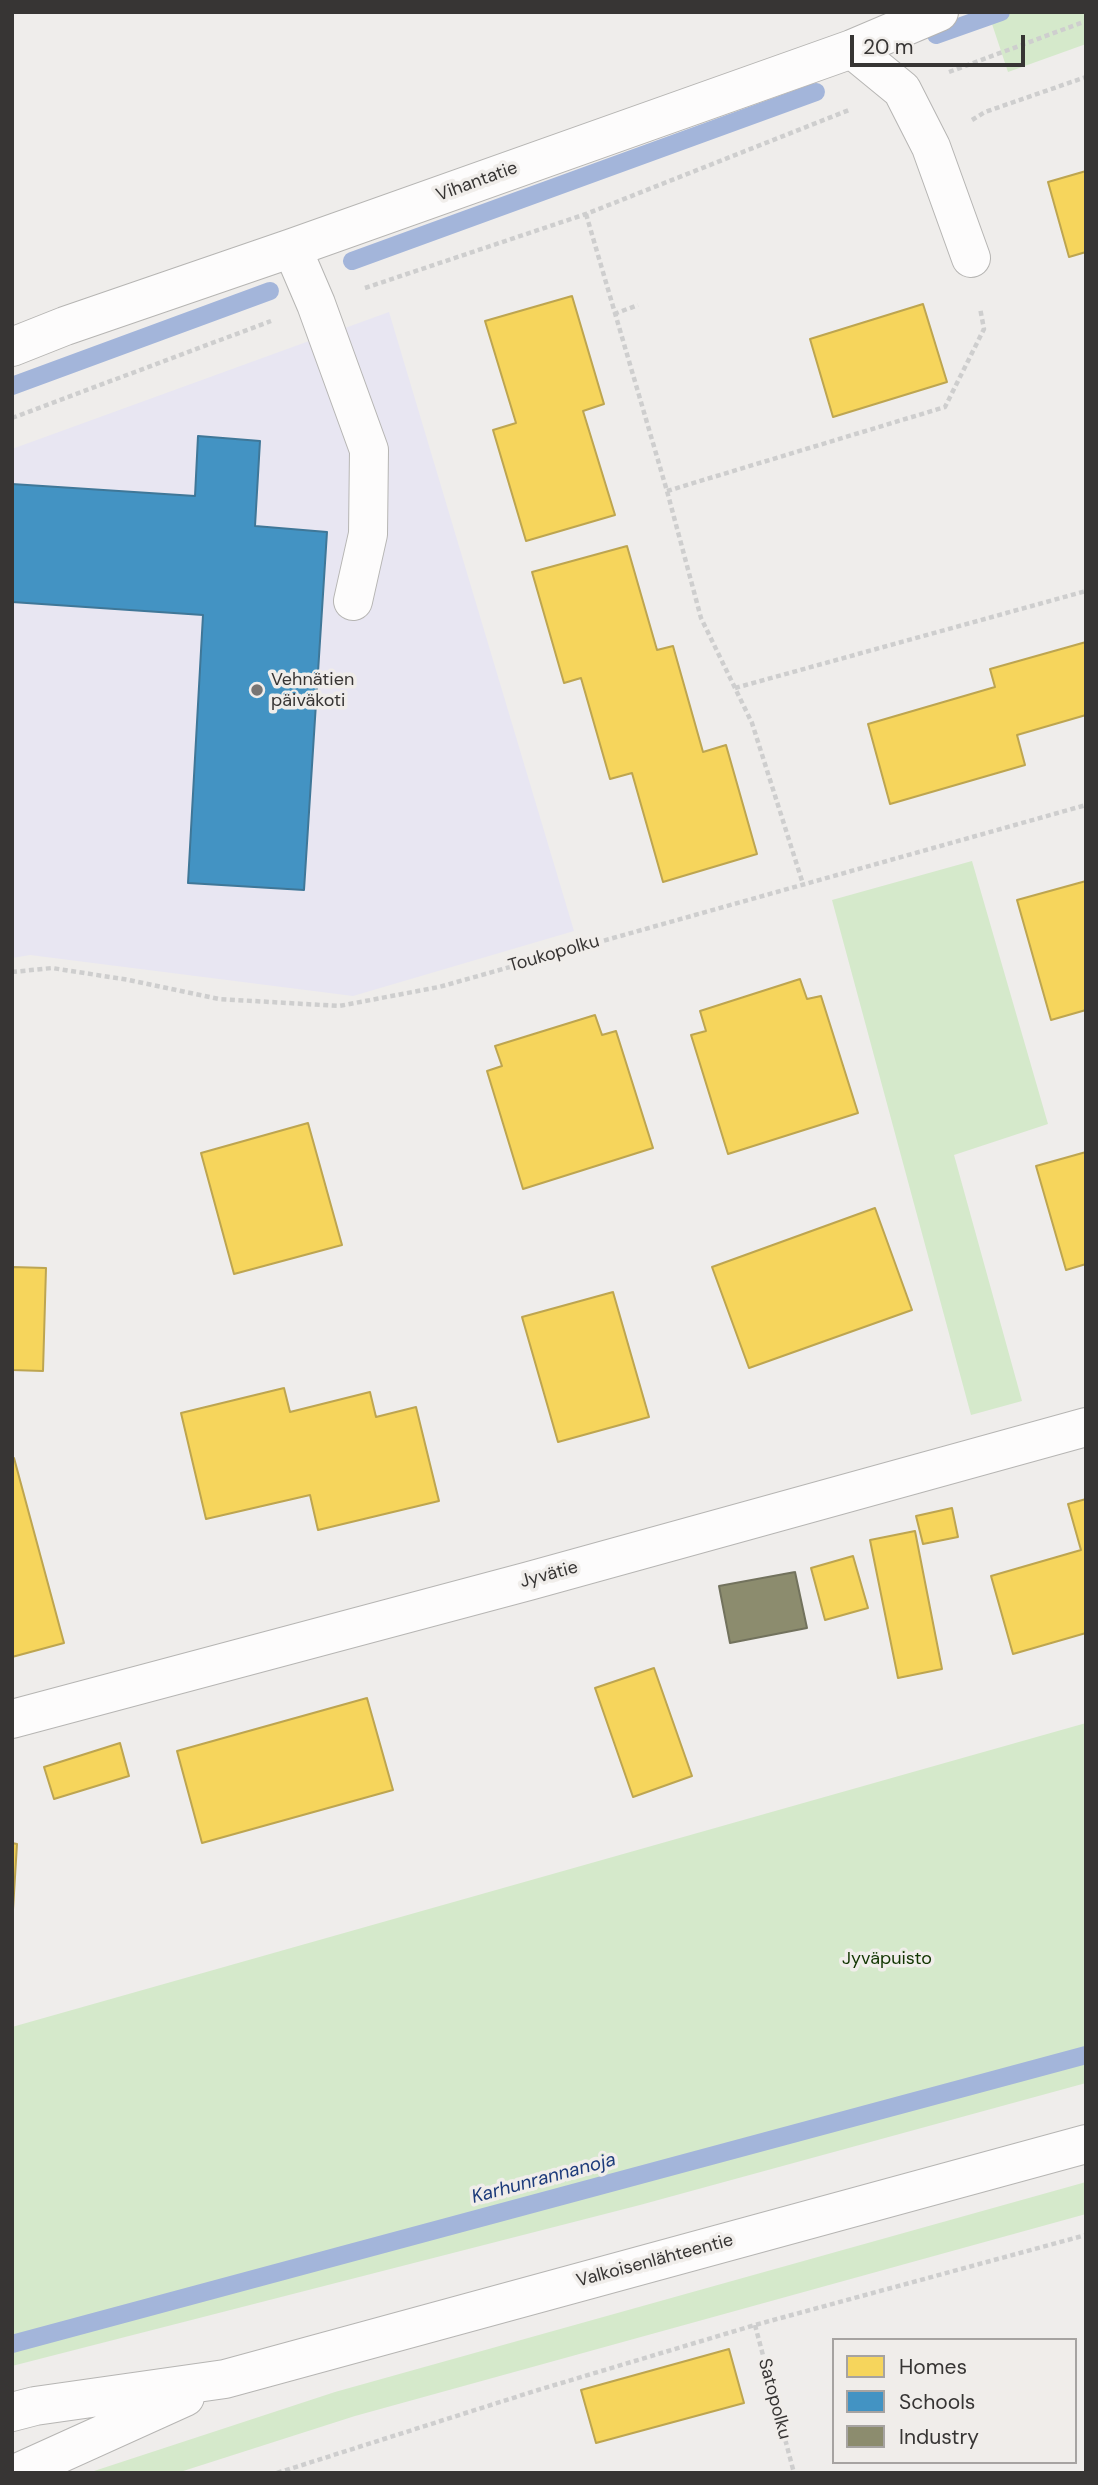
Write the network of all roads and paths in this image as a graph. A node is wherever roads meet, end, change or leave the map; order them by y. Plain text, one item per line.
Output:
1 (939, 12) edge
2 (1086, 21) edge
3 (852, 49) junction
4 (1086, 77) edge
5 (902, 90) junction
6 (931, 147) junction
7 (586, 214) junction
8 (292, 248) junction
9 (971, 258) joint
10 (316, 304) junction
11 (638, 305) dead end
12 (614, 314) junction
13 (12, 347) edge
14 (12, 418) edge
15 (667, 491) junction
16 (1086, 591) edge
17 (353, 601) dead end
18 (735, 688) junction
19 (1086, 805) edge
20 (803, 884) junction
21 (12, 972) edge
22 (1086, 1427) edge
23 (12, 1719) edge
24 (1086, 2144) edge
25 (1086, 2235) edge
26 (755, 2325) junction
27 (225, 2379) junction
28 (12, 2413) edge
29 (17, 2473) edge
30 (277, 2473) edge
31 (794, 2473) edge

1 - 3 street, Vihantatie
2 - 5 path
3 - 5 street
3 - 8 street, Vihantatie
4 - 6 path
5 - 6 street
5 - 7 path
6 - 9 street
7 - 10 path
7 - 12 path
8 - 10 street
8 - 13 street, Vihantatie
9 - 15 path
10 - 14 path
10 - 17 street
11 - 12 path
12 - 15 path
15 - 18 path
16 - 18 path
18 - 20 path
19 - 20 path, Toukopolku
20 - 21 path, Toukopolku
22 - 23 street, Jyvätie
24 - 27 street, Valkoisenlähteentie
25 - 26 path
26 - 30 path
26 - 31 path, Satopolku
27 - 28 street, Valkoisenlähteentie
27 - 29 street, Valkoisenlähteentie

